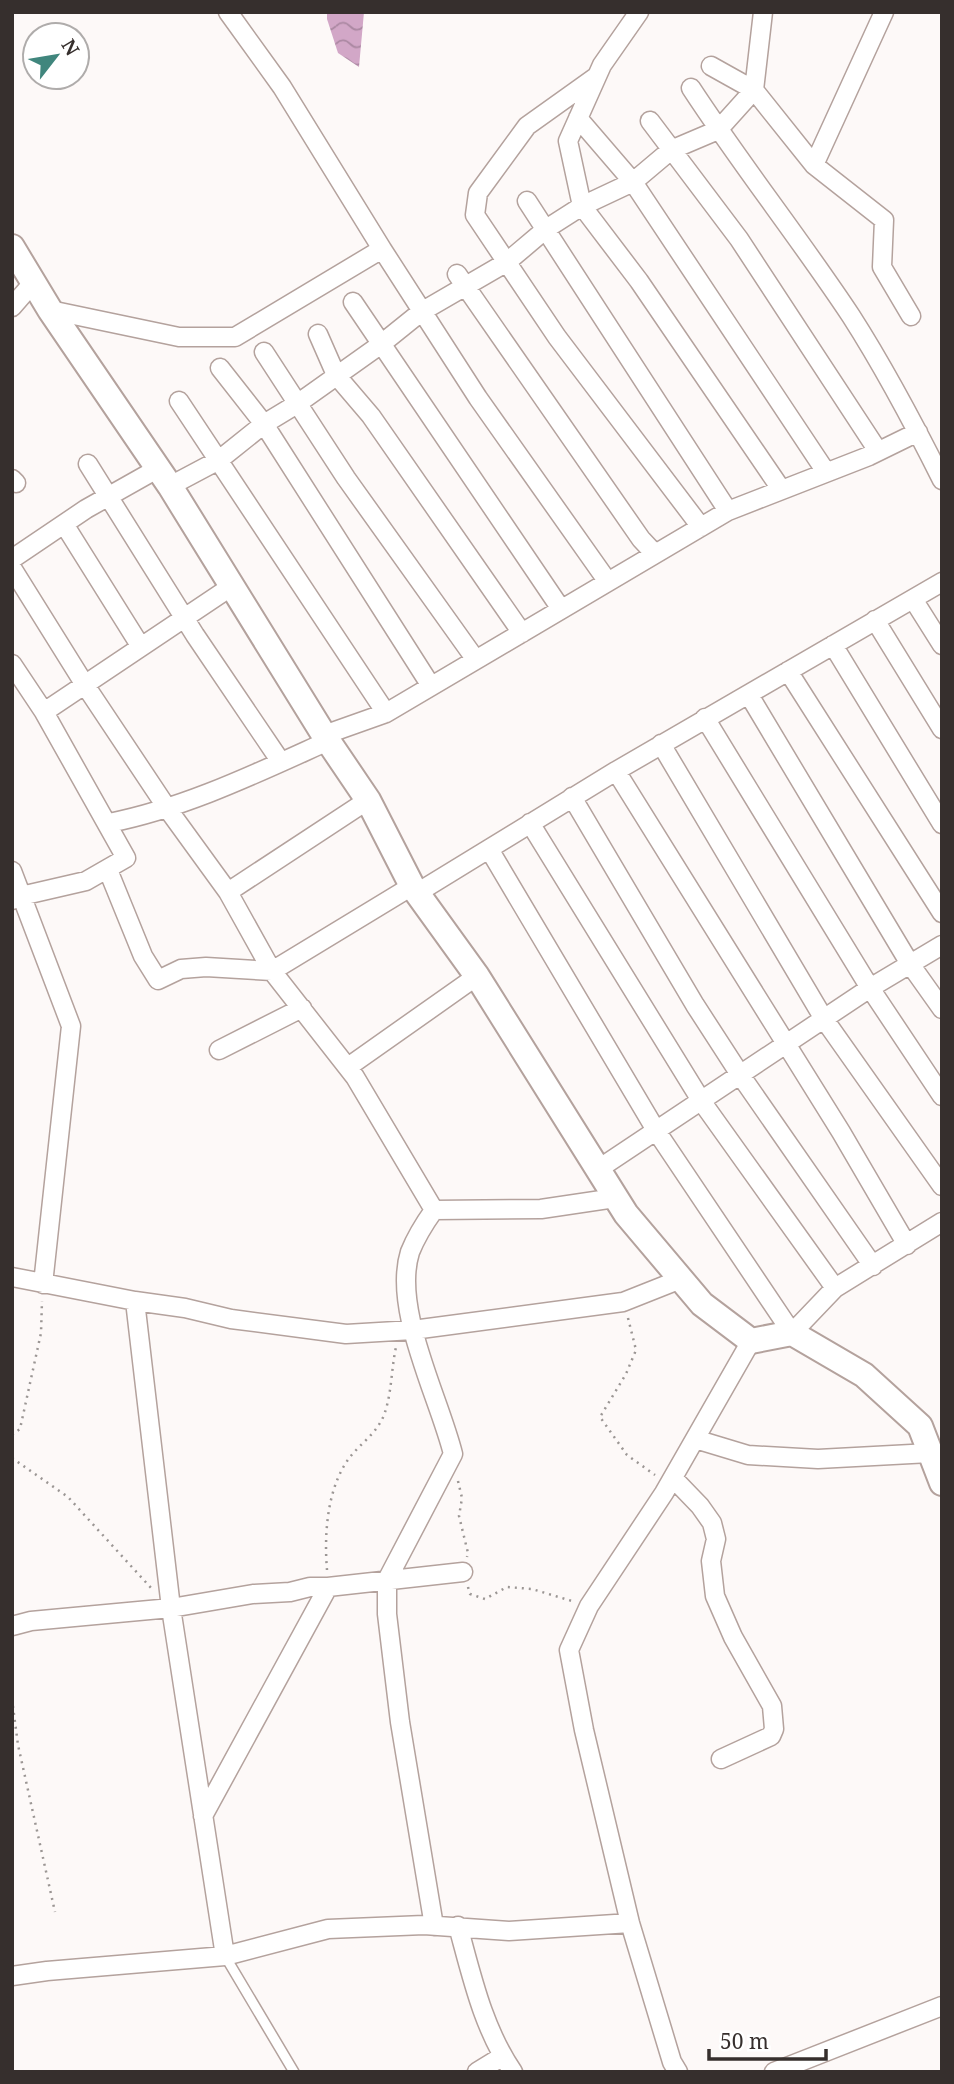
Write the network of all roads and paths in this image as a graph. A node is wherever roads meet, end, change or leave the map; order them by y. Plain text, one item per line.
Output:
1 (228, 12) edge
2 (639, 12) edge
3 (763, 12) edge
4 (884, 12) edge
5 (711, 66) dead end
6 (597, 76) junction
7 (691, 88) dead end
8 (754, 90) junction
9 (578, 117) junction
10 (650, 121) dead end
11 (718, 130) junction
12 (671, 150) junction
13 (814, 165) junction
14 (633, 182) junction
15 (527, 201) dead end
16 (582, 206) junction
17 (546, 229) junction
18 (12, 247) edge
19 (382, 249) junction
20 (507, 262) junction
21 (460, 280) junction
22 (32, 284) junction
23 (353, 302) dead end
24 (12, 307) edge
25 (50, 310) junction
26 (421, 312) junction
27 (911, 316) dead end
28 (318, 334) dead end
29 (380, 345) junction
30 (264, 352) dead end
31 (220, 368) dead end
32 (336, 375) junction
33 (179, 401) dead end
34 (297, 404) junction
35 (264, 424) junction
36 (918, 432) junction
37 (878, 451) junction
38 (219, 460) junction
39 (89, 464) dead end
40 (826, 472) junction
41 (163, 477) junction
42 (942, 480) edge
43 (781, 489) junction
44 (109, 497) junction
45 (728, 511) junction
46 (64, 524) junction
47 (701, 527) junction
48 (655, 554) junction
49 (12, 559) edge
50 (12, 568) edge
51 (608, 582) junction
52 (942, 582) edge
53 (232, 586) junction
54 (913, 598) junction
55 (561, 610) junction
56 (184, 618) junction
57 (875, 620) junction
58 (522, 633) junction
59 (833, 645) junction
60 (942, 645) edge
61 (141, 647) junction
62 (476, 660) junction
63 (12, 664) edge
64 (788, 671) junction
65 (85, 685) junction
66 (431, 686) junction
67 (749, 695) junction
68 (44, 712) junction
69 (386, 713) junction
70 (705, 718) junction
71 (942, 729) edge
72 (326, 738) junction
73 (661, 744) junction
74 (281, 762) junction
75 (616, 771) junction
76 (572, 797) junction
77 (368, 800) junction
78 (167, 808) junction
79 (108, 823) junction
80 (530, 823) junction
81 (942, 824) edge
82 (489, 849) junction
83 (108, 870) junction
84 (12, 872) edge
85 (415, 890) junction
86 (228, 892) junction
87 (17, 898) edge
88 (942, 913) edge
89 (942, 945) edge
90 (911, 964) junction
91 (272, 971) junction
92 (477, 976) junction
93 (870, 988) junction
94 (302, 1008) junction
95 (942, 1009) edge
96 (824, 1019) junction
97 (785, 1046) junction
98 (219, 1050) dead end
99 (348, 1067) junction
100 (741, 1076) junction
101 (942, 1096) edge
102 (702, 1102) junction
103 (657, 1132) junction
104 (597, 1170) junction
105 (942, 1186) edge
106 (615, 1198) junction
107 (434, 1210) junction
108 (942, 1222) edge
109 (907, 1245) junction
110 (873, 1266) junction
111 (12, 1277) edge
112 (681, 1279) junction
113 (43, 1284) junction
114 (835, 1289) junction
115 (135, 1301) junction
116 (622, 1302) junction
117 (413, 1330) junction
118 (792, 1333) junction
119 (751, 1341) junction
120 (12, 1435) edge
121 (695, 1439) junction
122 (930, 1453) junction
123 (453, 1454) junction
124 (12, 1458) edge
125 (671, 1482) junction
126 (942, 1483) edge
127 (463, 1572) junction
128 (387, 1580) junction
129 (328, 1587) junction
130 (589, 1606) junction
131 (170, 1608) junction
132 (12, 1626) edge
133 (12, 1699) edge
134 (12, 1742) edge
135 (18, 1745) junction
136 (721, 1759) dead end
137 (203, 1816) junction
138 (55, 1912) dead end
139 (630, 1923) junction
140 (434, 1926) junction
141 (458, 1926) junction
142 (225, 1956) junction
143 (12, 1976) edge
144 (942, 2006) edge
145 (503, 2056) junction
146 (294, 2072) edge
147 (477, 2072) edge
148 (513, 2072) edge
149 (678, 2072) edge
150 (775, 2072) edge

1 - 19 street
2 - 6 street
3 - 8 street
4 - 13 street
5 - 8 street
6 - 9 street
6 - 20 street
7 - 11 street
8 - 11 street
8 - 13 street
9 - 14 street
9 - 16 street
10 - 12 street
11 - 12 street
11 - 36 street
12 - 14 street
12 - 37 street
13 - 27 street
14 - 16 street
14 - 40 street
15 - 17 street
16 - 17 street
16 - 43 street
17 - 20 street
17 - 45 street
18 - 22 street
19 - 25 street
19 - 26 street
20 - 21 street
20 - 47 street
21 - 26 street
21 - 48 street
22 - 24 street
22 - 25 street
23 - 29 street
25 - 41 street
26 - 29 street
26 - 51 street
28 - 32 street
29 - 32 street
29 - 55 street
30 - 34 street
31 - 35 street
32 - 34 street
32 - 58 street
33 - 38 street
34 - 35 street
34 - 62 street
35 - 38 street
35 - 66 street
36 - 37 street
36 - 42 street
37 - 40 street
38 - 41 street
38 - 69 street
39 - 44 street
40 - 43 street
41 - 44 street
41 - 53 street
43 - 45 street
44 - 46 street
44 - 56 street
45 - 47 street
46 - 49 street
46 - 61 street
47 - 48 street
48 - 51 street
50 - 65 street
51 - 55 street
52 - 54 street
53 - 56 street
53 - 72 street
54 - 57 street
54 - 60 street
55 - 58 street
56 - 61 street
56 - 74 street
57 - 59 street
57 - 71 street
58 - 62 street
59 - 64 street
59 - 81 street
61 - 65 street
62 - 66 street
63 - 68 street
64 - 67 street
64 - 88 street
65 - 68 street
65 - 78 street
66 - 69 street
67 - 70 street
67 - 90 street
68 - 79 street
69 - 72 street
70 - 73 street
70 - 93 street
72 - 74 street
72 - 77 street
73 - 75 street
73 - 96 street
74 - 78 street
75 - 76 street
75 - 97 street
76 - 80 street
76 - 100 street
77 - 85 street
77 - 86 street
78 - 79 street
78 - 86 street
79 - 83 street
80 - 82 street
80 - 102 street
82 - 85 street
82 - 103 street
83 - 87 street
83 - 91 street
84 - 87 street
85 - 91 street
85 - 92 street
86 - 91 street
87 - 113 street
89 - 90 street
90 - 93 street
90 - 95 street
91 - 94 street
92 - 99 street
92 - 104 street
93 - 96 street
93 - 101 street
94 - 98 street
94 - 99 street
96 - 97 street
96 - 105 street
97 - 100 street
97 - 109 street
99 - 107 street
100 - 102 street
100 - 110 street
102 - 103 street
102 - 114 street
103 - 104 street
103 - 118 street
104 - 106 street
106 - 107 street
106 - 112 street
107 - 117 street
108 - 109 street
109 - 110 street
110 - 114 street
111 - 113 street
112 - 116 street
112 - 119 street
113 - 115 street
113 - 120 path
114 - 118 street
115 - 117 street
115 - 131 street
116 - 117 street
116 - 125 path
117 - 123 street
117 - 129 path
118 - 119 street
118 - 122 street
119 - 121 street
121 - 122 street
121 - 125 street
122 - 126 street
123 - 127 path
123 - 128 street
124 - 131 path
125 - 130 street
125 - 136 street
127 - 128 street
127 - 130 path
128 - 129 street
128 - 140 street
129 - 131 street
129 - 137 street
130 - 139 street
131 - 132 street
131 - 137 street
133 - 135 path
134 - 135 path
135 - 138 path
137 - 142 street
139 - 141 street
139 - 149 street
140 - 141 street
140 - 142 street
141 - 145 street
142 - 143 street
142 - 146 lane
144 - 150 street
145 - 147 street
145 - 148 street

